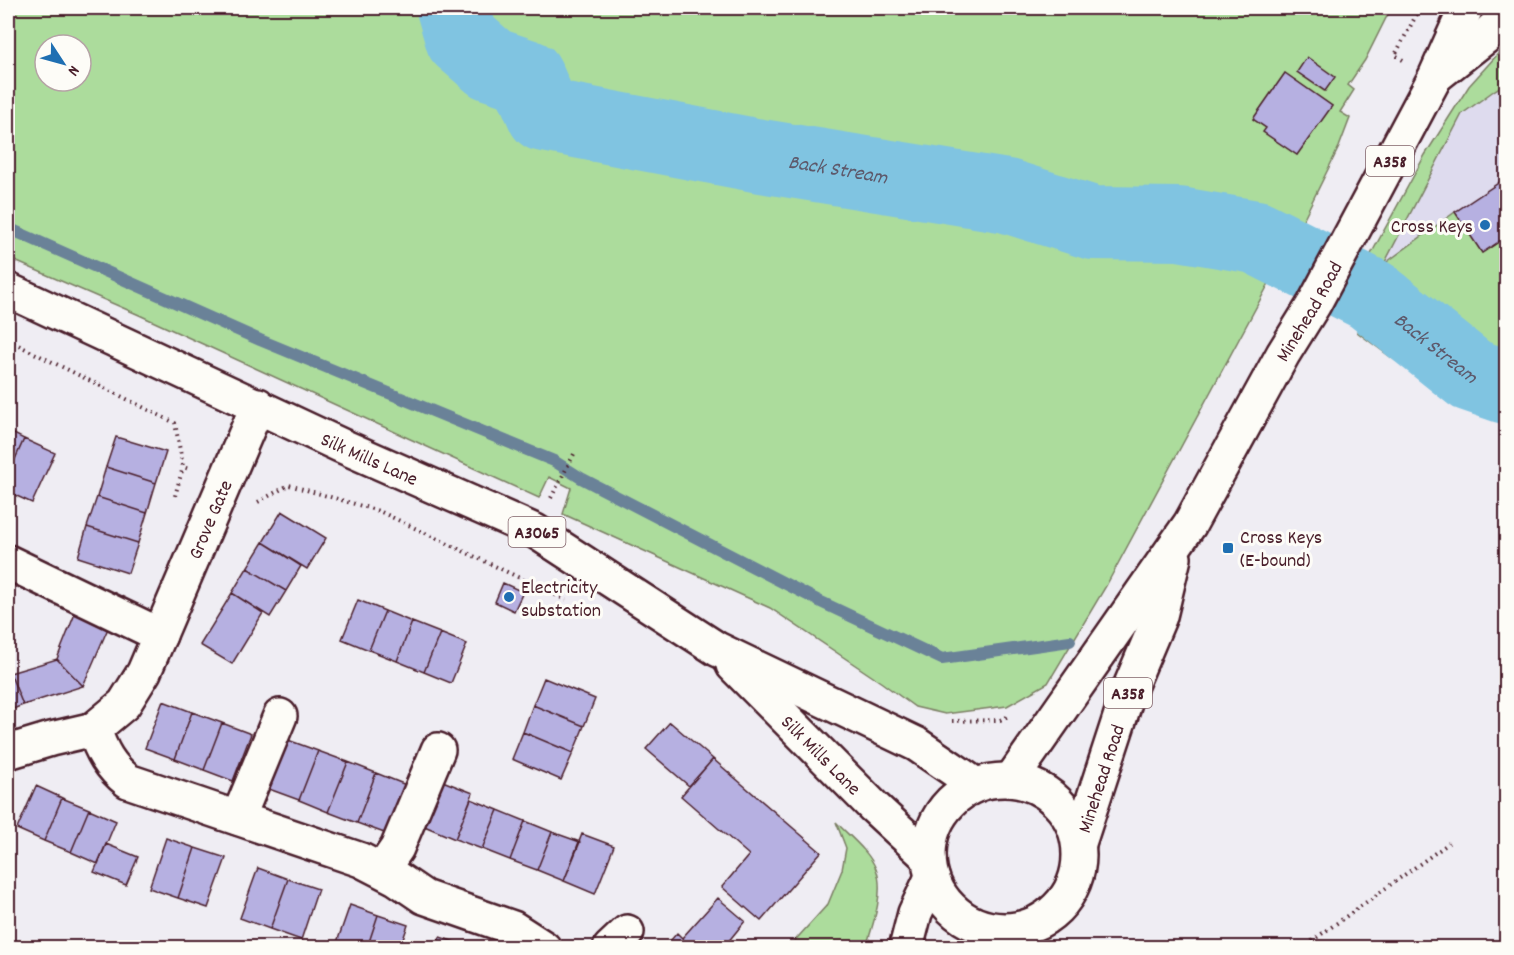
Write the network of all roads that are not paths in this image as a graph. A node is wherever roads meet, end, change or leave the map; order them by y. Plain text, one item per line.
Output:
1 (1466, 8) edge
2 (1506, 16) edge
3 (1436, 76) junction
4 (8, 290) edge
5 (258, 405) junction
6 (1178, 544) junction
7 (8, 562) edge
8 (160, 635) junction
9 (717, 649) junction
10 (280, 716) dead end
11 (94, 729) junction
12 (438, 750) dead end
13 (8, 752) edge
14 (1011, 780) junction
15 (976, 785) junction
16 (238, 818) junction
17 (1079, 843) junction
18 (930, 868) junction
19 (382, 870) junction
20 (1012, 938) edge
21 (544, 948) edge
22 (906, 948) edge

1 - 3 main road, Minehead Road / A358
2 - 3 main road, Minehead Road / A358
3 - 6 main road, Minehead Road / A358
4 - 5 main road, Silk Mills Lane / A3065
5 - 8 main road, Grove Gate
5 - 9 main road, Silk Mills Lane / A3065
6 - 14 main road, Minehead Road / A358
6 - 17 main road, Minehead Road / A358
7 - 8 main road
8 - 11 main road, Grove Gate
9 - 15 main road, Silk Mills Lane / A3065
9 - 18 main road, Silk Mills Lane / A3065
10 - 16 main road
11 - 13 main road, Grove Gate
11 - 16 main road
12 - 19 main road
14 - 15 main road, A358
14 - 17 main road, A358
15 - 18 main road, A358
16 - 19 main road
17 - 20 main road, A358
18 - 20 main road, A358
18 - 22 main road, A358
19 - 21 main road

